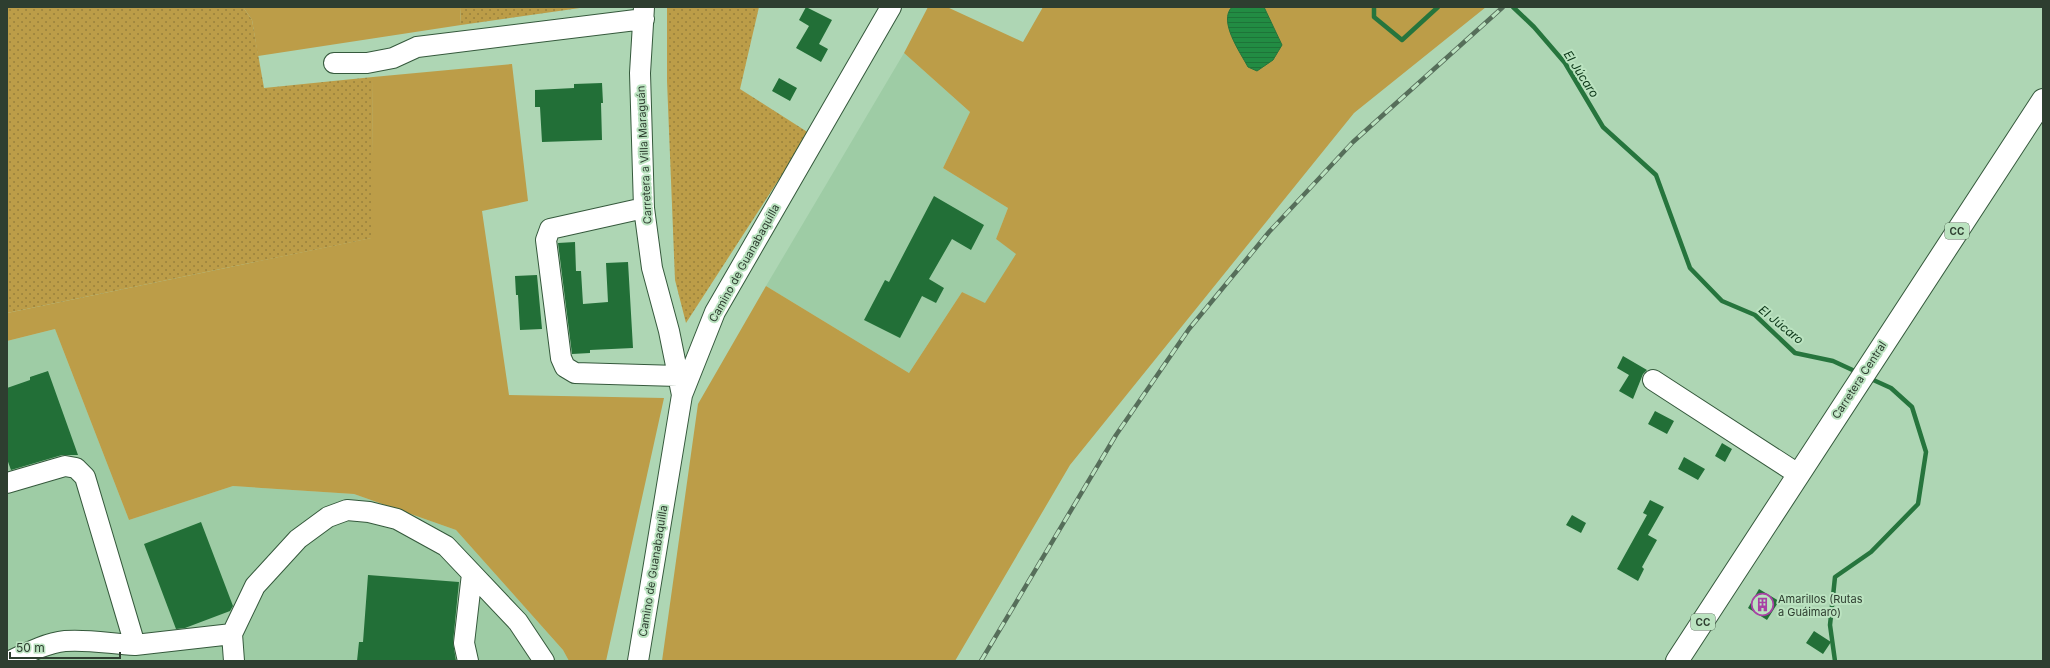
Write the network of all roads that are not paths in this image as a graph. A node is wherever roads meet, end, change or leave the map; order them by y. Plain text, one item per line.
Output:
1 (891, 7) edge
2 (644, 13) edge
3 (334, 63) dead end
4 (2043, 100) edge
5 (644, 208) junction
6 (678, 376) junction
7 (1653, 380) dead end
8 (682, 396) junction
9 (1798, 474) junction
10 (7, 483) edge
11 (472, 574) junction
12 (232, 634) junction
13 (135, 645) junction
14 (108, 652) edge
15 (7, 656) edge
16 (10, 661) edge
17 (234, 661) edge
18 (468, 661) edge
19 (544, 661) edge
20 (638, 661) edge
21 (1677, 661) edge

1 - 8 street, Camino de Guanabaquilla
2 - 3 street
2 - 5 street, Carretera a Villa Maraguán
4 - 9 highway, Carretera Central / CC
5 - 6 street, Carretera a Villa Maraguán
5 - 6 street
6 - 8 street, Carretera a Villa Maraguán
7 - 9 street
8 - 20 street, Camino de Guanabaquilla
9 - 21 highway, Carretera Central / CC
10 - 13 street
11 - 12 street
11 - 18 street
11 - 19 street
12 - 13 street
12 - 17 street
13 - 14 street
14 - 16 street
15 - 16 street

